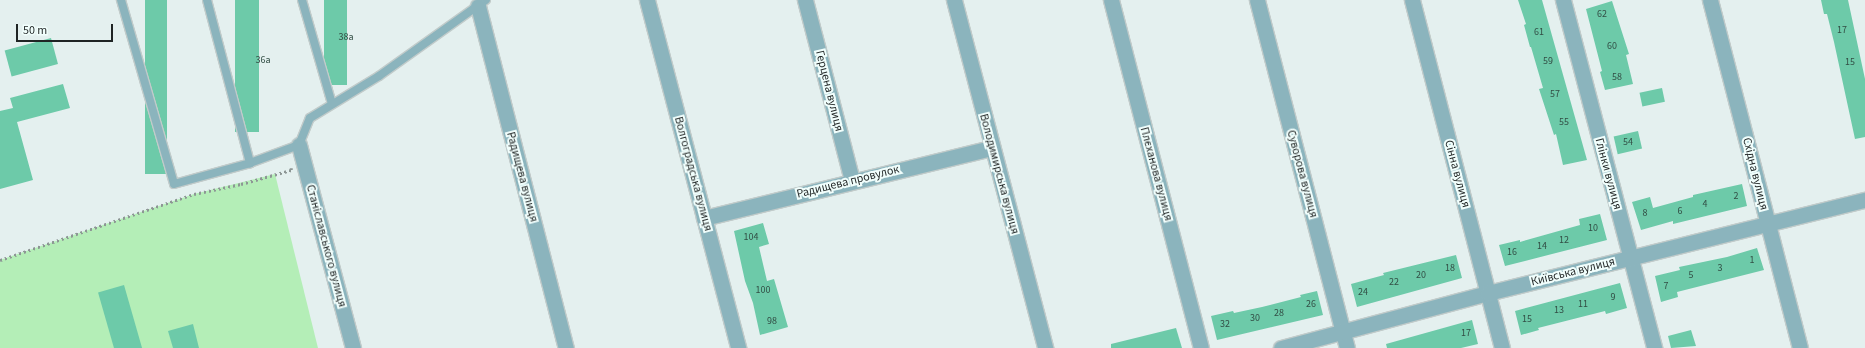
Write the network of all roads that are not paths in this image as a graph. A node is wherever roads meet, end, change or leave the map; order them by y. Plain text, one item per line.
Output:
1 (121, 0) edge
2 (207, 0) edge
3 (302, 0) edge
4 (647, 0) edge
5 (805, 0) edge
6 (954, 0) edge
7 (1111, 0) edge
8 (1257, 0) edge
9 (1412, 0) edge
10 (1563, 0) edge
11 (1710, 0) edge
12 (482, 3) edge
13 (332, 104) junction
14 (299, 145) junction
15 (992, 148) junction
16 (250, 163) junction
17 (852, 181) junction
18 (1865, 200) edge
19 (704, 218) junction
20 (1768, 225) junction
21 (1630, 258) junction
22 (1488, 293) junction
23 (1343, 332) junction
24 (353, 348) edge
25 (566, 348) edge
26 (738, 348) edge
27 (1045, 348) edge
28 (1201, 348) edge
29 (1281, 348) edge
30 (1347, 348) edge
31 (1502, 348) edge
32 (1654, 348) edge
33 (1800, 348) edge

1 - 16 lane
2 - 16 lane
3 - 13 lane
4 - 19 street, Волгоградська вулиця
5 - 17 street, Герцена вулиця
6 - 15 street, Володимирська вулиця
7 - 28 street, Плєханова вулиця
8 - 23 street, Суворова вулиця
9 - 22 street, Сінна вулиця
10 - 21 street, Глінки вулиця
11 - 20 street, Східна вулиця
12 - 13 lane
12 - 25 street, Радищева вулиця
13 - 14 lane
14 - 16 lane
14 - 24 street, Станіславського вулиця
15 - 17 street, Радищева провулок
15 - 27 street, Володимирська вулиця
17 - 19 street, Радищева провулок
18 - 20 street, Київська вулиця
19 - 26 street, Волгоградська вулиця
20 - 21 street, Київська вулиця
20 - 33 street, Східна вулиця
21 - 22 street, Київська вулиця
21 - 32 street, Глінки вулиця
22 - 23 street, Київська вулиця
22 - 31 street, Сінна вулиця
23 - 29 street, Київська вулиця
23 - 30 street, Суворова вулиця

